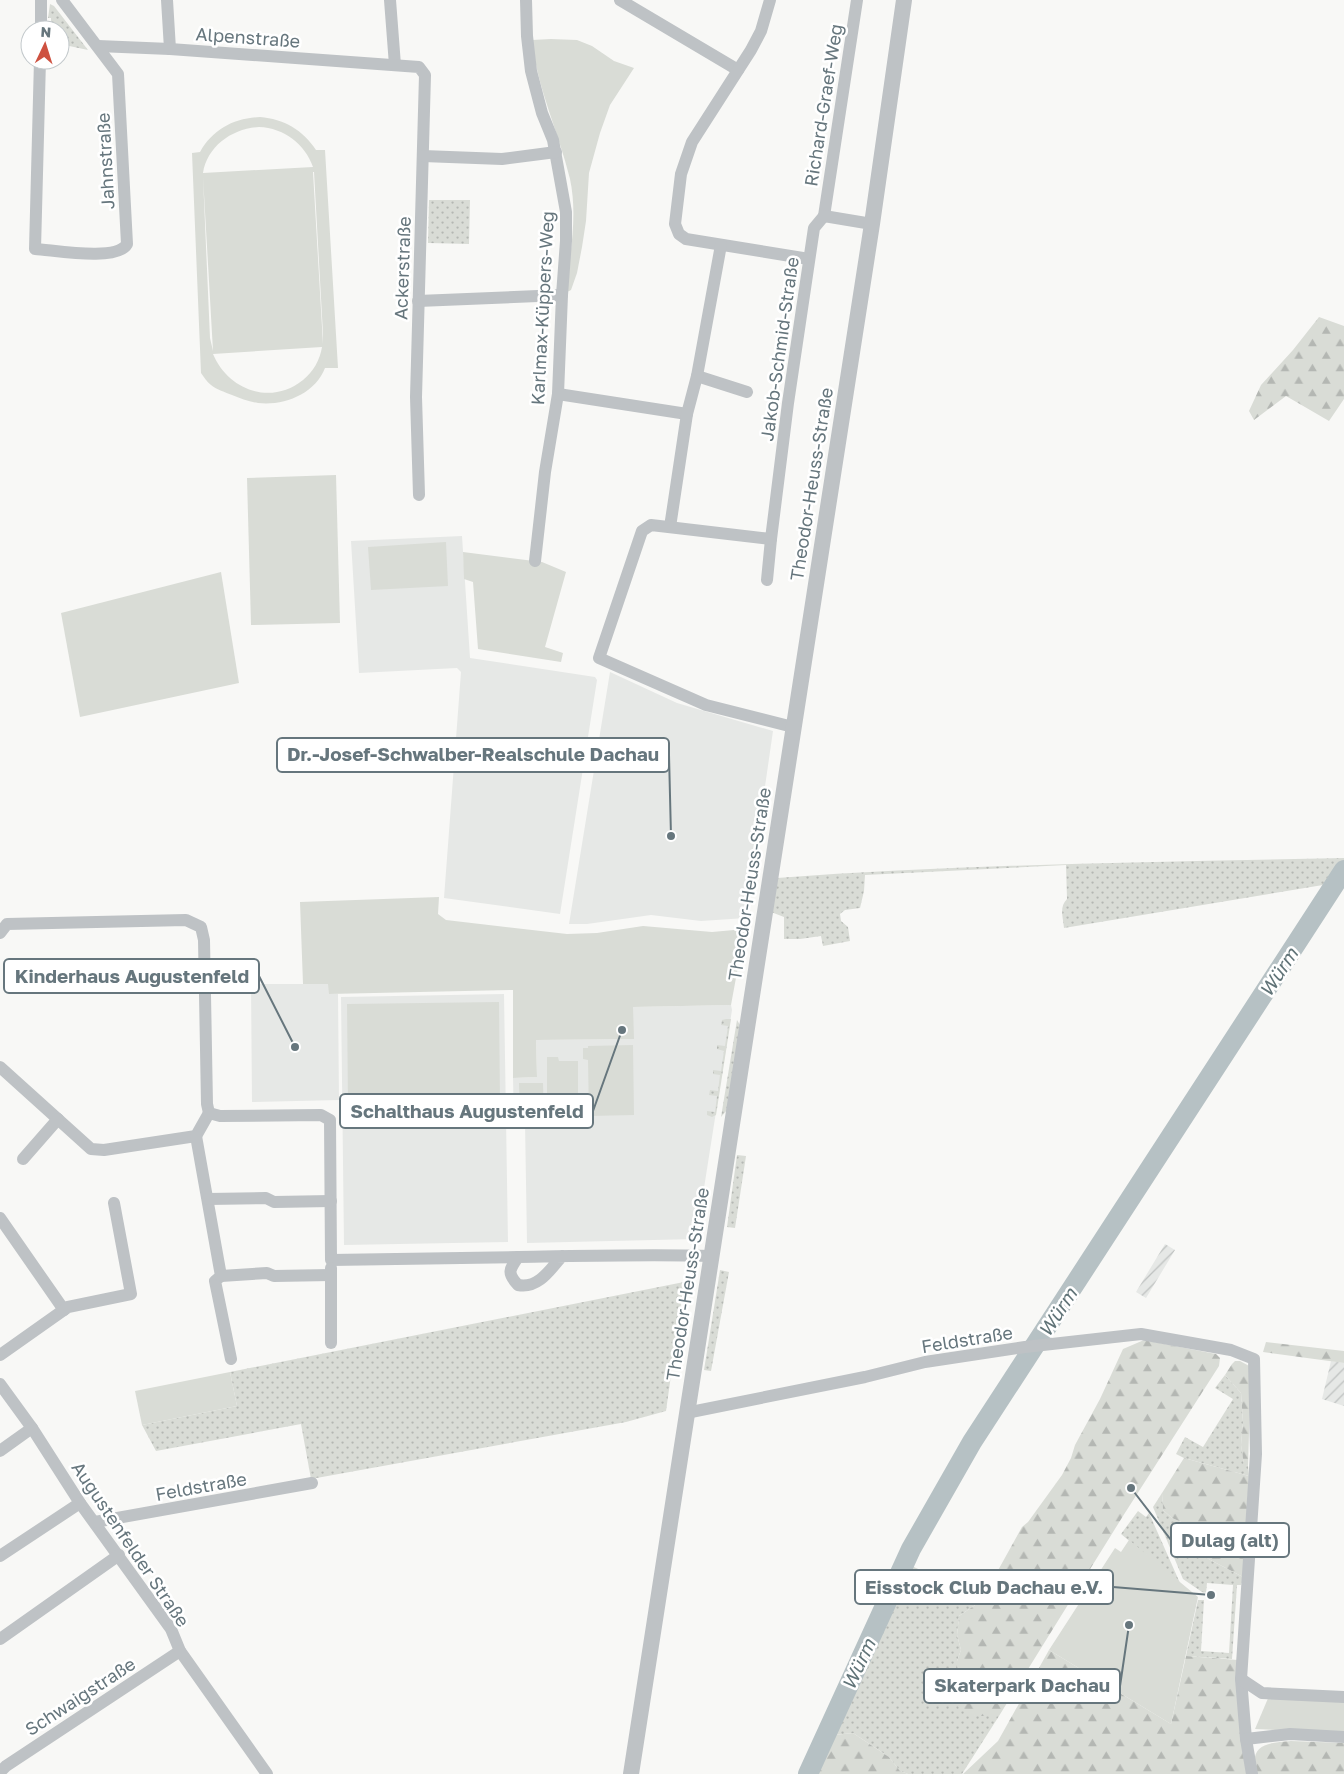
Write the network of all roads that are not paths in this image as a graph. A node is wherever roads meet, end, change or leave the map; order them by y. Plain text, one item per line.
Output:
1 (62, 0) edge
2 (168, 0) edge
3 (390, 0) edge
4 (526, 0) edge
5 (620, 0) edge
6 (770, 0) edge
7 (857, 0) edge
8 (904, 0) edge
9 (41, 2) edge
10 (41, 20) edge
11 (98, 46) junction
12 (170, 49) junction
13 (395, 65) junction
14 (40, 70) edge
15 (738, 70) junction
16 (556, 152) junction
17 (423, 156) junction
18 (824, 216) junction
19 (872, 224) junction
20 (721, 245) junction
21 (809, 259) junction
22 (562, 295) junction
23 (418, 301) junction
24 (697, 376) junction
25 (747, 392) dead end
26 (558, 394) junction
27 (687, 414) junction
28 (419, 495) dead end
29 (670, 527) junction
30 (771, 539) junction
31 (535, 561) dead end
32 (767, 580) dead end
33 (793, 727) junction
34 (3, 928) edge
35 (0, 1066) edge
36 (209, 1113) junction
37 (58, 1120) junction
38 (196, 1136) junction
39 (23, 1159) dead end
40 (208, 1199) junction
41 (330, 1201) junction
42 (114, 1203) dead end
43 (0, 1218) edge
44 (562, 1256) junction
45 (712, 1256) junction
46 (518, 1257) junction
47 (331, 1260) junction
48 (331, 1275) junction
49 (221, 1276) junction
50 (64, 1310) junction
51 (331, 1343) dead end
52 (0, 1356) edge
53 (231, 1359) dead end
54 (0, 1385) edge
55 (686, 1413) junction
56 (32, 1428) junction
57 (0, 1451) edge
58 (312, 1483) dead end
59 (80, 1502) junction
60 (95, 1522) junction
61 (119, 1555) junction
62 (0, 1556) edge
63 (0, 1639) edge
64 (180, 1651) junction
65 (1241, 1679) junction
66 (1344, 1697) edge
67 (1344, 1737) edge
68 (1246, 1739) junction
69 (0, 1772) edge
70 (267, 1774) edge
71 (631, 1774) edge
72 (1252, 1774) edge

1 - 11 street, Jahnstraße
2 - 12 street
3 - 13 street
4 - 16 street, Karlmax-Küppers-Weg
5 - 15 street
6 - 15 street
7 - 18 street, Richard-Graef-Weg
8 - 19 street, Theodor-Heuss-Straße
9 - 10 street
11 - 12 street, Alpenstraße
11 - 14 street, Jahnstraße
12 - 13 street, Alpenstraße
13 - 17 street, Ackerstraße
15 - 20 street
16 - 17 street
16 - 22 street, Karlmax-Küppers-Weg
17 - 23 street, Ackerstraße
18 - 19 street
18 - 21 street, Jakob-Schmid-Straße
19 - 33 street, Theodor-Heuss-Straße
20 - 21 street
20 - 24 street
21 - 30 street, Jakob-Schmid-Straße
22 - 23 street
22 - 26 street, Karlmax-Küppers-Weg
23 - 28 street, Ackerstraße
24 - 25 street
24 - 27 street
26 - 27 street
26 - 31 street, Karlmax-Küppers-Weg
27 - 29 street
29 - 30 street
29 - 33 street
30 - 32 street, Jakob-Schmid-Straße
33 - 45 street, Theodor-Heuss-Straße
34 - 36 street
35 - 37 street
36 - 38 street
36 - 41 street
37 - 38 street
37 - 39 street
38 - 40 street
40 - 41 street
40 - 49 street
41 - 47 street
42 - 50 street
43 - 50 street
44 - 45 street
44 - 46 street
44 - 46 street
45 - 55 street, Theodor-Heuss-Straße
46 - 47 street
47 - 48 street
48 - 49 street
48 - 51 street
49 - 53 street
50 - 52 street
54 - 56 street, Augustenfelder Straße
55 - 65 street, Feldstraße
55 - 71 street, Theodor-Heuss-Straße
56 - 57 street
56 - 59 street, Augustenfelder Straße
58 - 60 street, Feldstraße
59 - 60 street, Augustenfelder Straße
59 - 62 street
60 - 61 street, Augustenfelder Straße
61 - 63 street
61 - 64 street, Augustenfelder Straße
64 - 69 street, Schwaigstraße
64 - 70 street, Augustenfelder Straße
65 - 66 street
65 - 68 street
67 - 68 street
68 - 72 street

